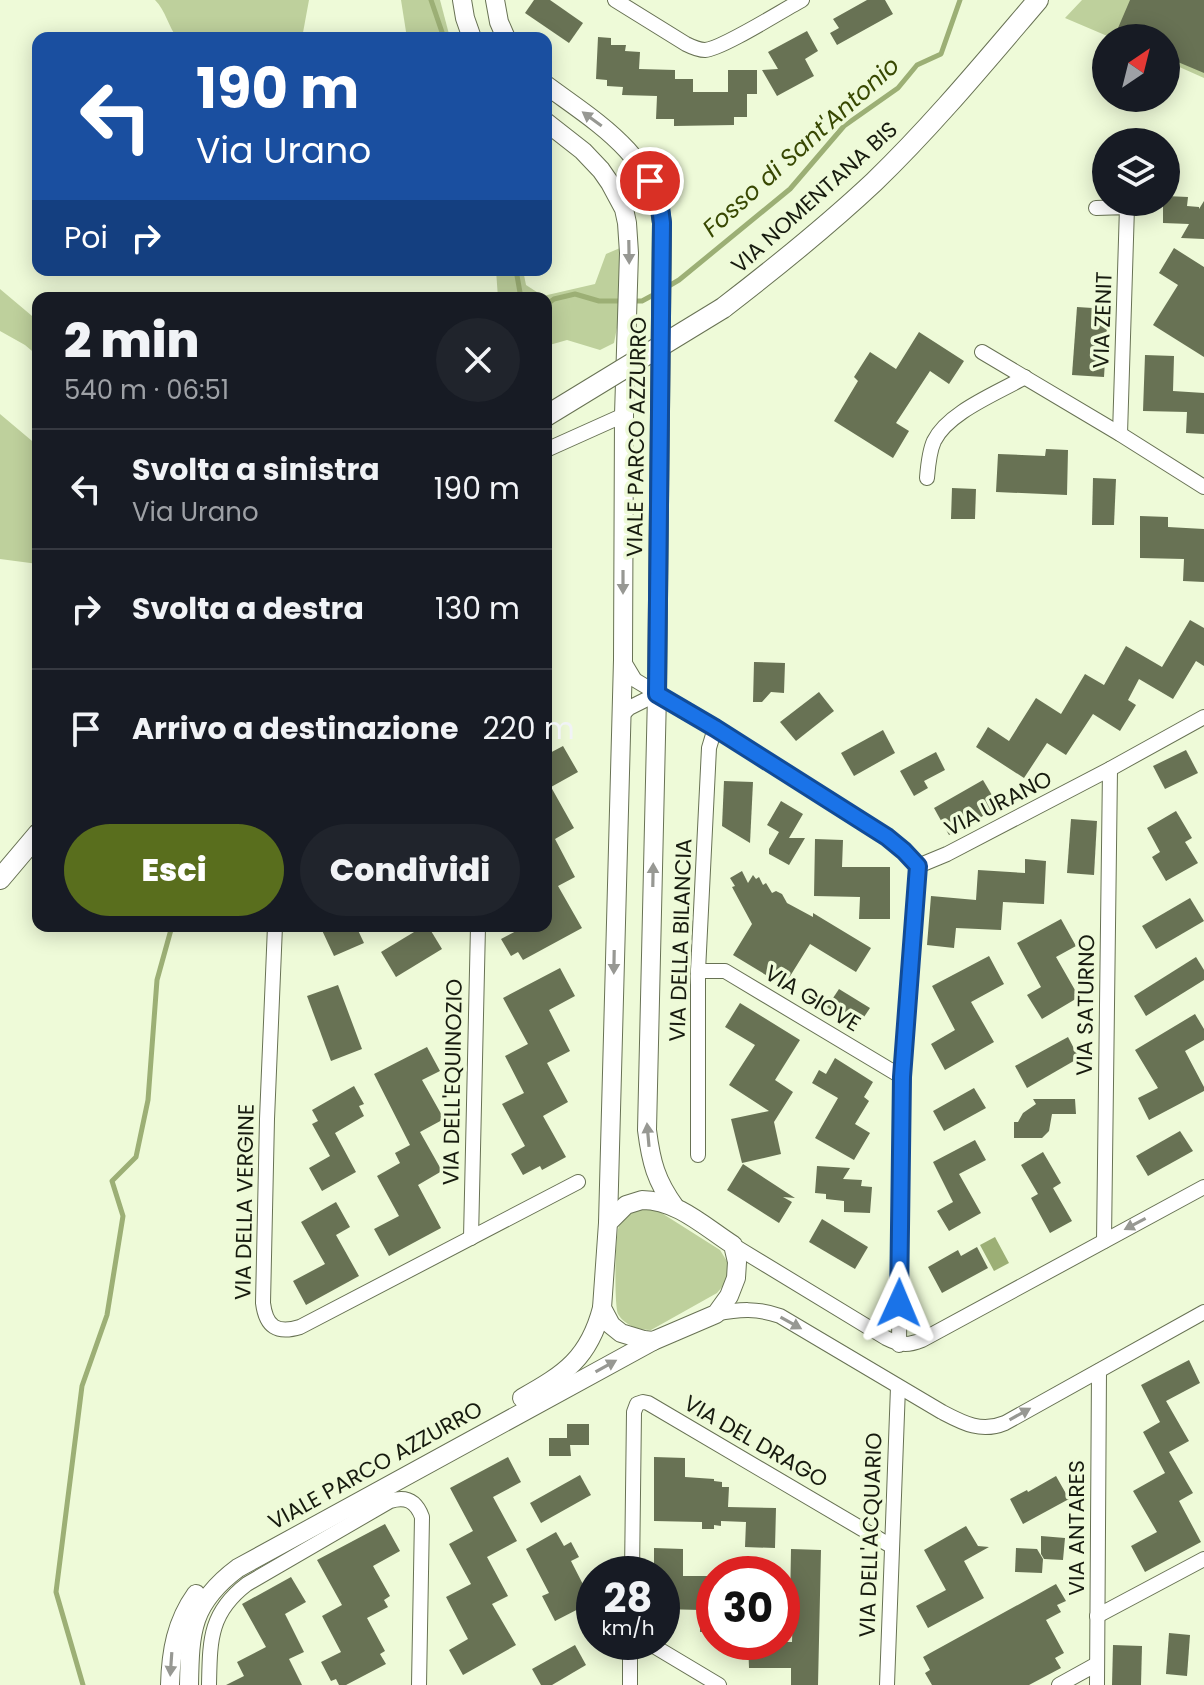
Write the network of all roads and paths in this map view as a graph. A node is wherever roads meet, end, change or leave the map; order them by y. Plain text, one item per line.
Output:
1 (462, 0) edge
2 (495, 0) edge
3 (615, 0) edge
4 (802, 0) edge
5 (1038, 0) edge
6 (470, 32) edge
7 (503, 32) edge
8 (552, 90) edge
9 (552, 127) edge
10 (1127, 216) edge
11 (982, 352) dead end
12 (1025, 377) junction
13 (552, 412) edge
14 (624, 415) junction
15 (1120, 434) junction
16 (552, 447) edge
17 (927, 478) dead end
18 (1204, 487) edge
19 (623, 660) junction
20 (657, 694) junction
21 (621, 716) junction
22 (1204, 717) edge
23 (715, 728) junction
24 (1110, 769) junction
25 (32, 841) edge
26 (918, 866) junction
27 (0, 879) edge
28 (275, 932) edge
29 (478, 932) edge
30 (698, 971) junction
31 (902, 1077) junction
32 (698, 1155) dead end
33 (578, 1182) dead end
34 (1204, 1187) edge
35 (675, 1207) junction
36 (608, 1223) junction
37 (471, 1238) junction
38 (1104, 1241) junction
39 (733, 1245) junction
40 (602, 1308) junction
41 (1204, 1312) edge
42 (716, 1314) junction
43 (653, 1341) junction
44 (899, 1345) junction
45 (1099, 1371) junction
46 (898, 1387) junction
47 (891, 1546) junction
48 (632, 1556) edge
49 (1204, 1559) edge
50 (1097, 1616) junction
51 (630, 1660) edge
52 (677, 1660) edge
53 (1097, 1664) junction
54 (170, 1685) edge
55 (189, 1685) edge
56 (209, 1685) edge
57 (419, 1685) edge
58 (630, 1685) edge
59 (719, 1685) edge
60 (887, 1685) edge
61 (1059, 1685) edge
62 (1097, 1685) edge

1 - 6 street
2 - 7 street
3 - 4 street
5 - 13 main road, VIA NOMENTANA BIS, bridge
20 -> 8 street, VIALE PARCO AZZURRO
9 -> 14 street, VIALE PARCO AZZURRO
10 - 15 street, VIA ZENIT
11 - 12 street
12 - 15 street
12 - 17 street
14 - 16 street
14 -> 19 street, VIALE PARCO AZZURRO
15 - 18 street
19 - 20 street
19 - 21 street, VIALE PARCO AZZURRO
20 - 21 street
20 - 23 street
35 -> 20 street, VIALE PARCO AZZURRO
21 -> 36 street, VIALE PARCO AZZURRO
22 - 24 street, VIA URANO
23 - 26 street
23 - 30 street, VIA DELLA BILANCIA
24 - 26 street, VIA URANO
24 - 38 street, VIA SATURNO
25 - 27 main road
26 - 31 street
28 - 37 street, VIA DELLA VERGINE
29 - 37 street, VIA DELL'EQUINOZIO
30 - 31 street, VIA GIOVE
30 - 32 street, VIA DELLA BILANCIA
31 - 44 street
33 - 37 street, VIA DELLA VERGINE
34 -> 38 street
35 - 36 street, VIALE PARCO AZZURRO
35 - 39 street, VIALE PARCO AZZURRO
36 - 40 street, VIALE PARCO AZZURRO
38 - 44 street
39 - 42 street
39 - 44 street
40 - 43 street
40 -> 54 street, VIALE PARCO AZZURRO
41 - 45 street
42 - 43 street, VIALE PARCO AZZURRO
42 -> 46 street
55 -> 43 street, VIALE PARCO AZZURRO
46 -> 45 street
45 - 50 street, VIA ANTARES
46 - 47 street, VIA DELL'ACQUARIO
47 - 48 street, VIA DEL DRAGO
47 - 60 street, VIA DELL'ACQUARIO
49 - 50 street
50 - 53 street, VIA ANTARES
51 - 58 street
52 - 59 street
53 - 61 street
53 - 62 street, VIA ANTARES
56 - 57 street

